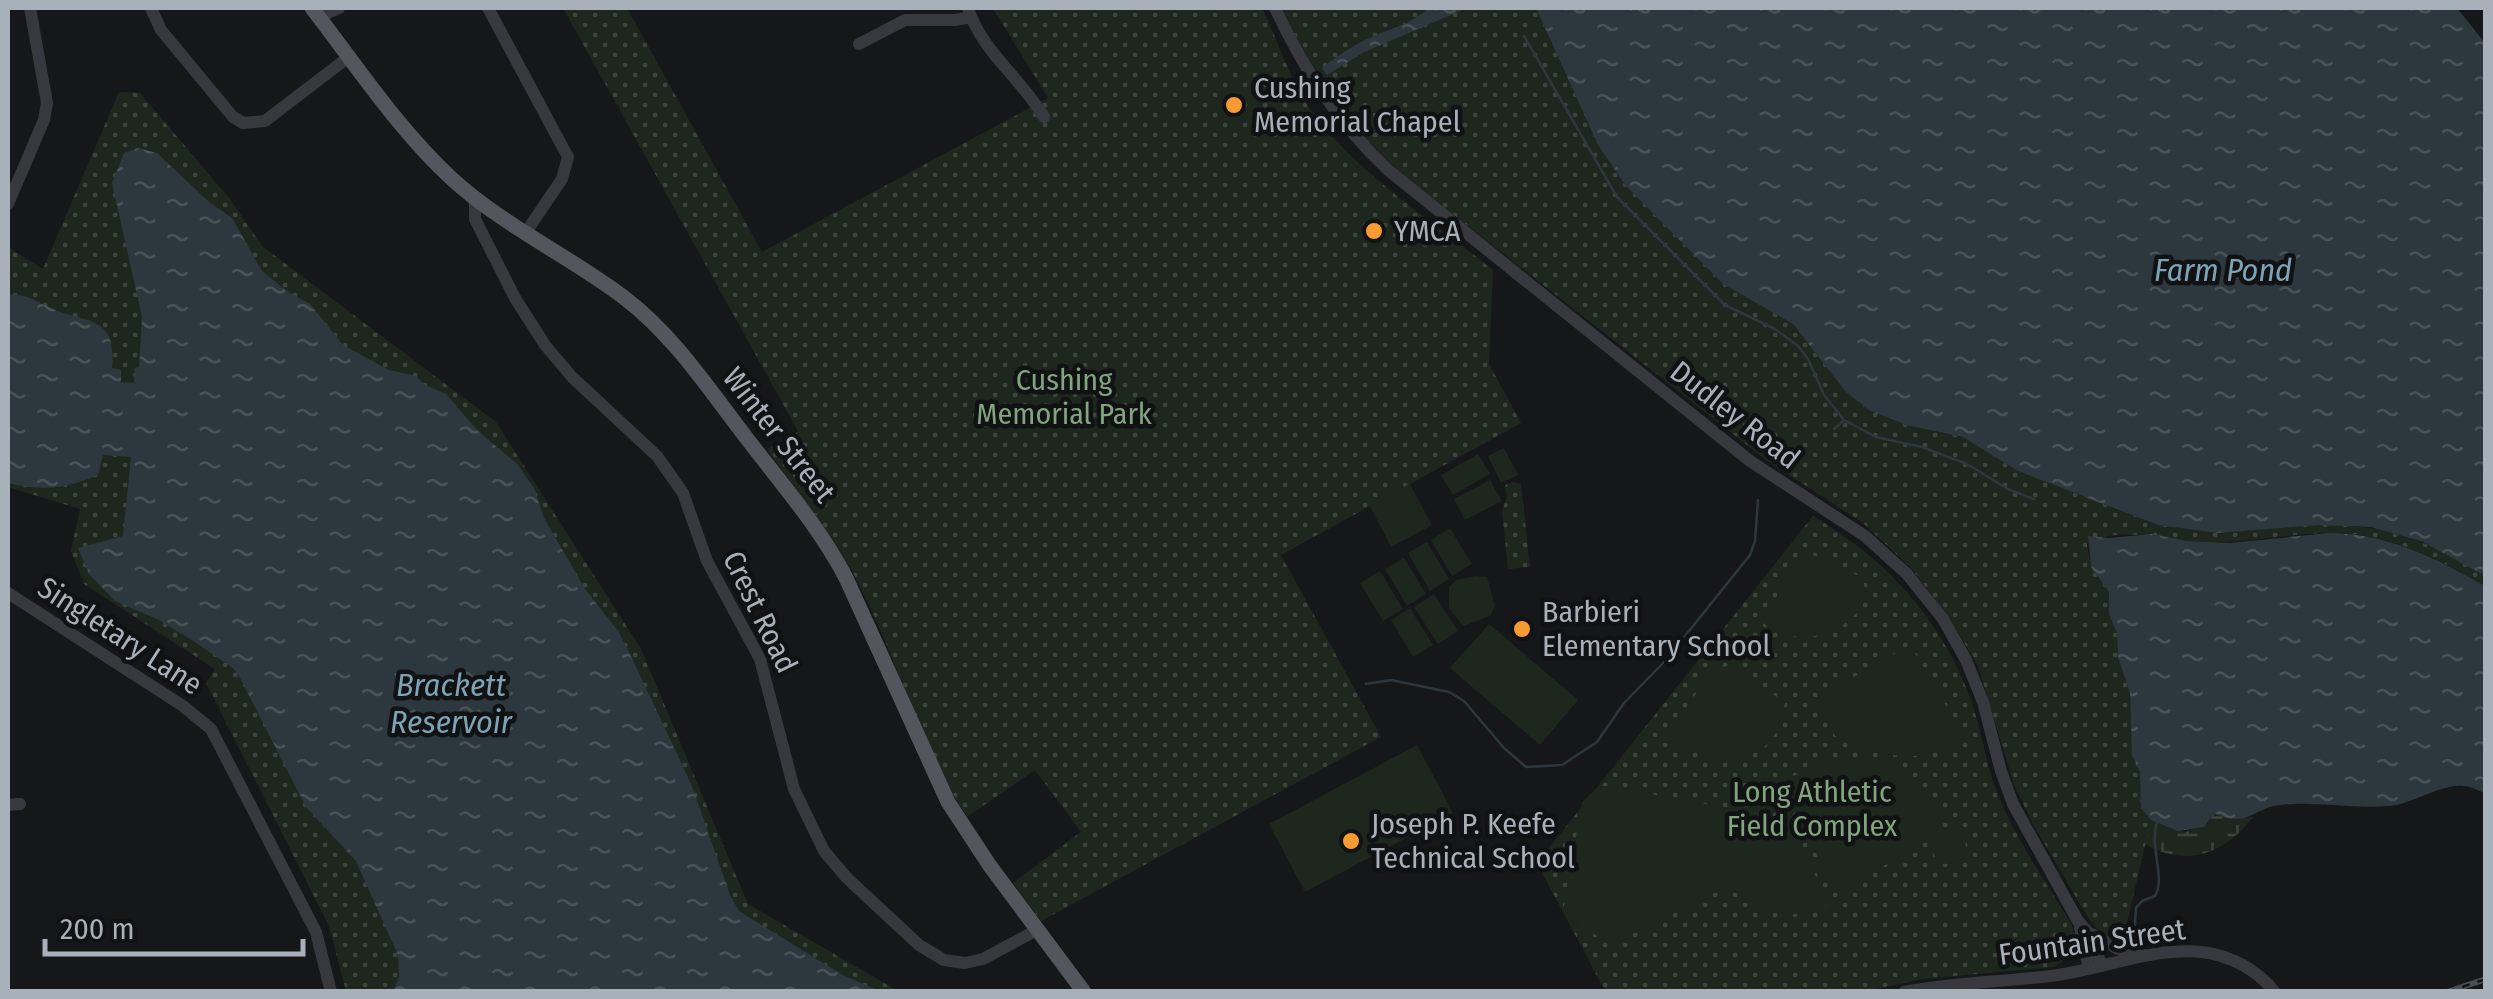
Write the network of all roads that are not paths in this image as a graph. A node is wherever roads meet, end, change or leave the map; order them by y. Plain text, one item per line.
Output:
1 (30, 8) edge
2 (151, 8) edge
3 (339, 8) edge
4 (488, 8) edge
5 (1275, 8) edge
6 (316, 12) edge
7 (969, 12) edge
8 (859, 44) dead end
9 (350, 56) junction
10 (1044, 118) dead end
11 (475, 198) junction
12 (8, 204) edge
13 (526, 232) junction
14 (8, 593) edge
15 (1037, 930) junction
16 (2083, 930) junction
17 (2165, 953) junction
18 (2095, 968) junction
19 (2059, 974) junction
20 (331, 992) edge
21 (1084, 992) edge
22 (1904, 992) edge
23 (2275, 992) edge

1 - 12 street
2 - 9 street
3 - 6 street
4 - 13 street
5 - 16 street, Dudley Road
6 - 9 main road, Winter Street
7 - 8 street
7 - 10 street
9 - 11 main road, Winter Street
11 - 13 main road, Winter Street
11 - 15 street, Crest Road
13 - 15 main road, Winter Street
14 - 20 street, Singletary Lane
15 - 21 main road, Winter Street
16 - 17 street
16 - 18 street, Dudley Road
16 - 19 street
17 - 18 street, Fountain Street
17 - 23 street, Fountain Street
18 - 19 street, Fountain Street
19 - 22 street, Fountain Street

